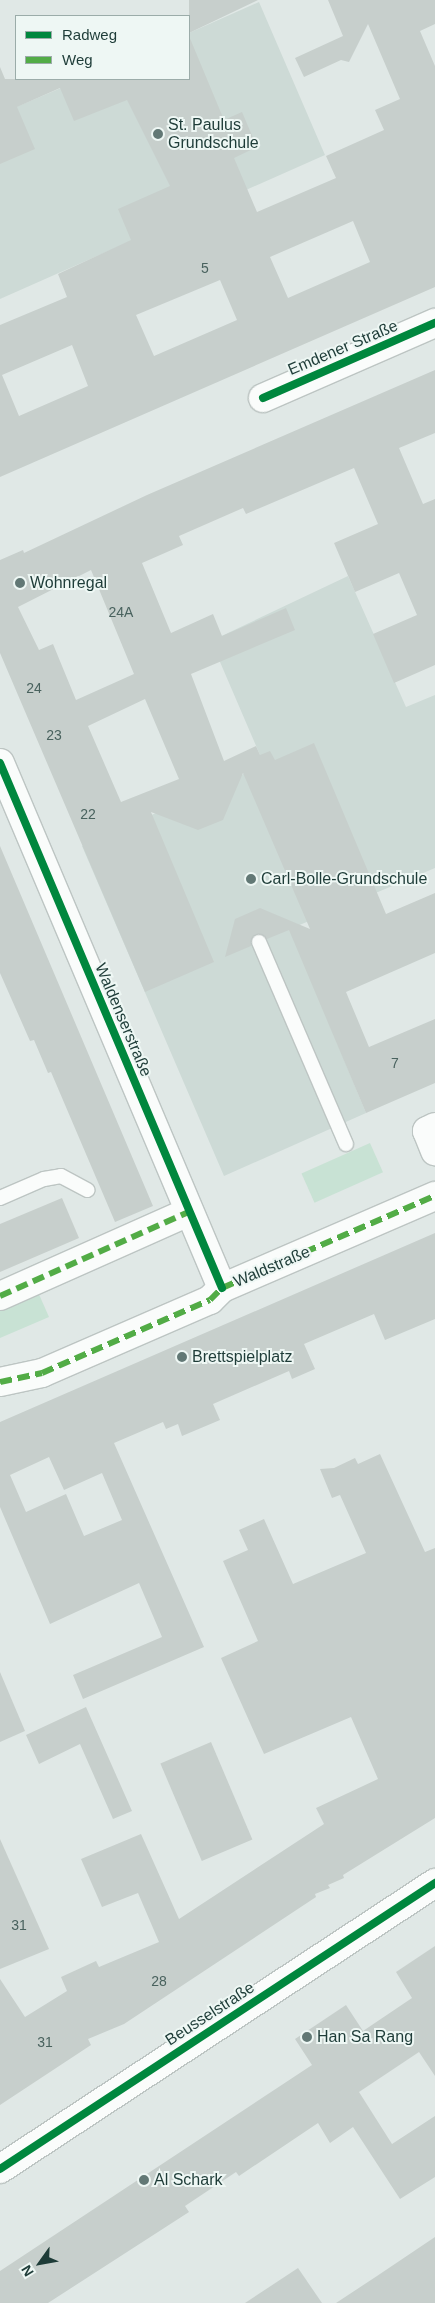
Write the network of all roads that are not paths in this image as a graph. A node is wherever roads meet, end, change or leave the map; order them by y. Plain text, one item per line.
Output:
1 (435, 323) edge
2 (263, 398) dead end
3 (0, 763) edge
4 (259, 942) dead end
5 (435, 1127) edge
6 (346, 1144) dead end
7 (435, 1151) edge
8 (87, 1190) dead end
9 (435, 1196) edge
10 (0, 1198) edge
11 (189, 1212) junction
12 (222, 1288) junction
13 (0, 1296) edge
14 (0, 1382) edge
15 (435, 1883) edge
16 (0, 2169) edge

1 - 2 street, Emdener Straße
3 - 11 street, Waldenserstraße
4 - 6 lane
5 - 7 street
8 - 10 lane
9 - 12 street, Waldstraße
11 - 12 street, Waldenserstraße
11 - 13 street
12 - 14 street, Waldstraße
15 - 16 street, Beusselstraße

